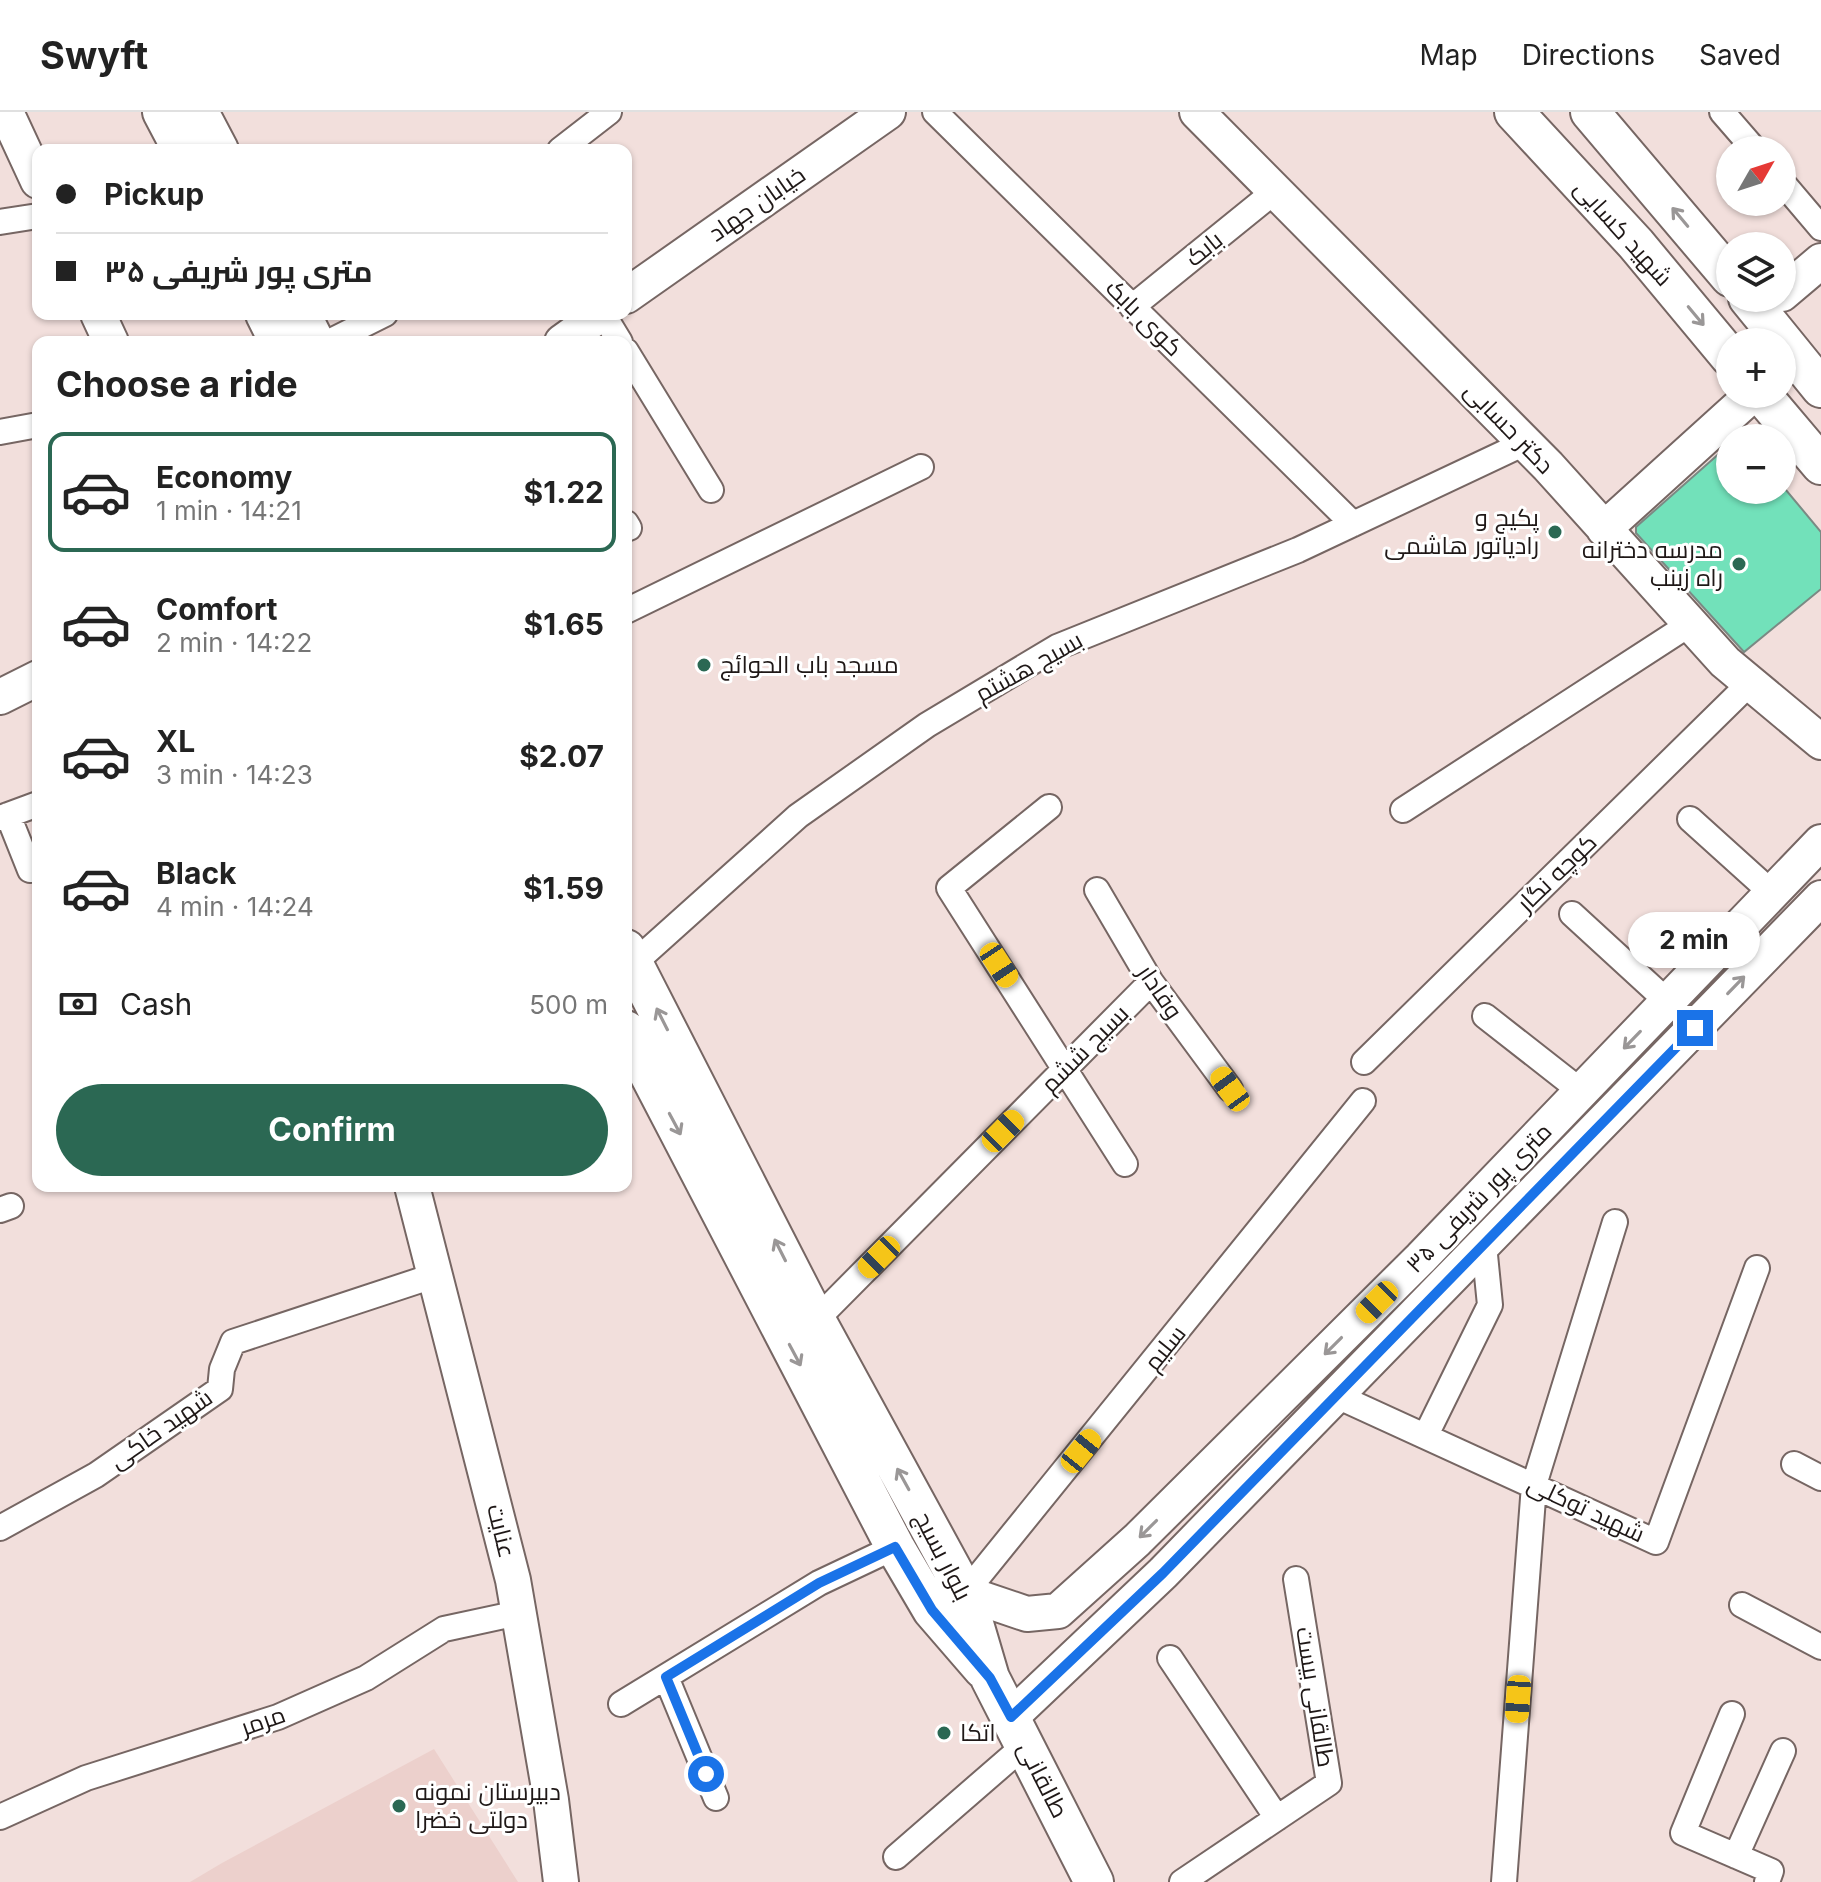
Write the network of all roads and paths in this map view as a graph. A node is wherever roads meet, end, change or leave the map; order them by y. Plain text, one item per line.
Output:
1 (6, 112) edge
2 (162, 112) edge
3 (199, 112) edge
4 (609, 112) edge
5 (888, 112) edge
6 (935, 112) edge
7 (1197, 112) edge
8 (1514, 112) edge
9 (1590, 112) edge
10 (1722, 112) edge
11 (1743, 136) edge
12 (179, 144) edge
13 (216, 144) edge
14 (568, 144) edge
15 (32, 168) edge
16 (1275, 191) junction
17 (1796, 199) edge
18 (32, 217) edge
19 (0, 222) edge
20 (1821, 228) edge
21 (1716, 260) edge
22 (1821, 261) edge
23 (1796, 279) edge
24 (632, 292) edge
25 (1132, 307) junction
26 (1774, 312) edge
27 (354, 320) edge
28 (593, 320) edge
29 (296, 331) edge
30 (571, 336) edge
31 (1716, 340) edge
32 (632, 361) edge
33 (1821, 388) edge
34 (1738, 408) edge
35 (1773, 408) edge
36 (32, 426) edge
37 (0, 432) edge
38 (1525, 443) junction
39 (1821, 465) edge
40 (921, 467) dead end
41 (711, 490) dead end
42 (1353, 524) junction
43 (1604, 529) junction
44 (632, 608) edge
45 (1690, 624) junction
46 (32, 681) edge
47 (1750, 683) junction
48 (0, 697) edge
49 (1821, 742) edge
50 (32, 806) edge
51 (1049, 807) dead end
52 (1403, 810) dead end
53 (4, 816) edge
54 (1690, 819) dead end
55 (1821, 842) edge
56 (30, 870) dead end
57 (1097, 890) dead end
58 (1772, 893) junction
59 (1821, 898) edge
60 (1572, 914) dead end
61 (632, 955) edge
62 (632, 961) edge
63 (1151, 982) junction
64 (1669, 1003) junction
65 (1485, 1016) dead end
66 (632, 1042) edge
67 (1364, 1062) dead end
68 (1066, 1068) junction
69 (1230, 1089) dead end
70 (1582, 1092) junction
71 (1363, 1101) dead end
72 (1125, 1164) dead end
73 (414, 1192) edge
74 (1615, 1222) dead end
75 (1484, 1245) junction
76 (1757, 1268) dead end
77 (436, 1275) junction
78 (816, 1320) junction
79 (1337, 1396) junction
80 (1426, 1435) junction
81 (1794, 1464) dead end
82 (1821, 1478) edge
83 (1534, 1485) junction
84 (0, 1528) edge
85 (895, 1547) junction
86 (1296, 1579) dead end
87 (1093, 1580) junction
88 (965, 1593) junction
89 (1742, 1605) dead end
90 (1122, 1611) junction
91 (518, 1613) junction
92 (1821, 1647) edge
93 (1170, 1658) dead end
94 (666, 1677) junction
95 (990, 1678) junction
96 (621, 1704) dead end
97 (1732, 1714) dead end
98 (1018, 1731) junction
99 (1783, 1751) dead end
100 (716, 1798) dead end
101 (0, 1817) edge
102 (1277, 1818) junction
103 (1736, 1856) junction
104 (896, 1857) dead end
105 (561, 1882) edge
106 (1094, 1882) edge
107 (1182, 1882) edge
108 (1504, 1882) edge
109 (1767, 1882) edge

1 - 15 street
2 - 12 main road
3 - 13 main road
4 - 14 street
5 - 24 street, خیابان جهاد
6 - 25 street, کوی بابک
7 - 16 street, دکتر حسابی
8 -> 31 main road, شهید کسایی
21 -> 9 main road
10 - 11 street
16 - 25 street, بابک
16 - 38 street, دکتر حسابی
17 - 20 street
18 - 19 street
22 - 23 street
25 - 42 street, کوی بابک
26 - 33 main road
27 - 29 street
28 - 30 street
32 - 41 street
34 - 43 street
35 - 39 main road
36 - 37 street
38 - 42 street, بسیج هشتم
38 - 43 street, دکتر حسابی
40 - 44 street
42 - 61 street, بسیج هشتم
43 - 45 street, دکتر حسابی
45 - 47 street, دکتر حسابی
45 - 52 street
46 - 48 street
47 - 49 street, دکتر حسابی
47 - 67 street, کوچه نگار
50 - 53 street
51 - 68 street
53 - 56 street
54 - 58 street
55 - 58 street, ۳۵ متری پور شریفی
57 - 63 street, وفادار
58 - 64 street, ۳۵ متری پور شریفی
75 -> 59 street, ۳۵ متری پور شریفی
60 - 64 street
78 -> 62 main road, بلوار بسیج
63 - 68 street, بسیج ششم
63 - 69 street, وفادار
64 -> 70 street, ۳۵ متری پور شریفی
65 - 70 street
66 -> 85 main road, بلوار بسیج
68 - 72 street
68 - 78 street, بسیج ششم
70 -> 87 street, ۳۵ متری پور شریفی
71 - 88 street, سلیم
73 - 77 street, عنایت
74 - 83 street
75 - 79 street, ۳۵ متری پور شریفی
75 - 80 street
76 - 83 street, شهید توکلی
77 - 84 street, شهید خاکی
77 - 91 street, عنایت
88 -> 78 main road, بلوار بسیج
79 - 80 street, شهید توکلی
79 - 90 street, ۳۵ متری پور شریفی
80 - 83 street, شهید توکلی
81 - 82 street
83 - 108 street
85 - 94 street
85 - 95 main road, بلوار بسیج
86 - 102 street, طالقانی بیست
87 - 88 street, ۳۵ متری پور شریفی
87 - 90 street
88 - 95 main road, بلوار بسیج
89 - 92 street
90 - 98 street, ۳۵ متری پور شریفی
91 - 101 street, مرمر
91 - 105 street, عنایت
93 - 102 street
94 - 96 street
94 - 100 street
95 - 98 main road, طالقانی
97 - 103 street
98 - 104 street
98 - 106 main road, طالقانی
99 - 103 street
102 - 107 street, طالقانی بیست
103 - 109 street

